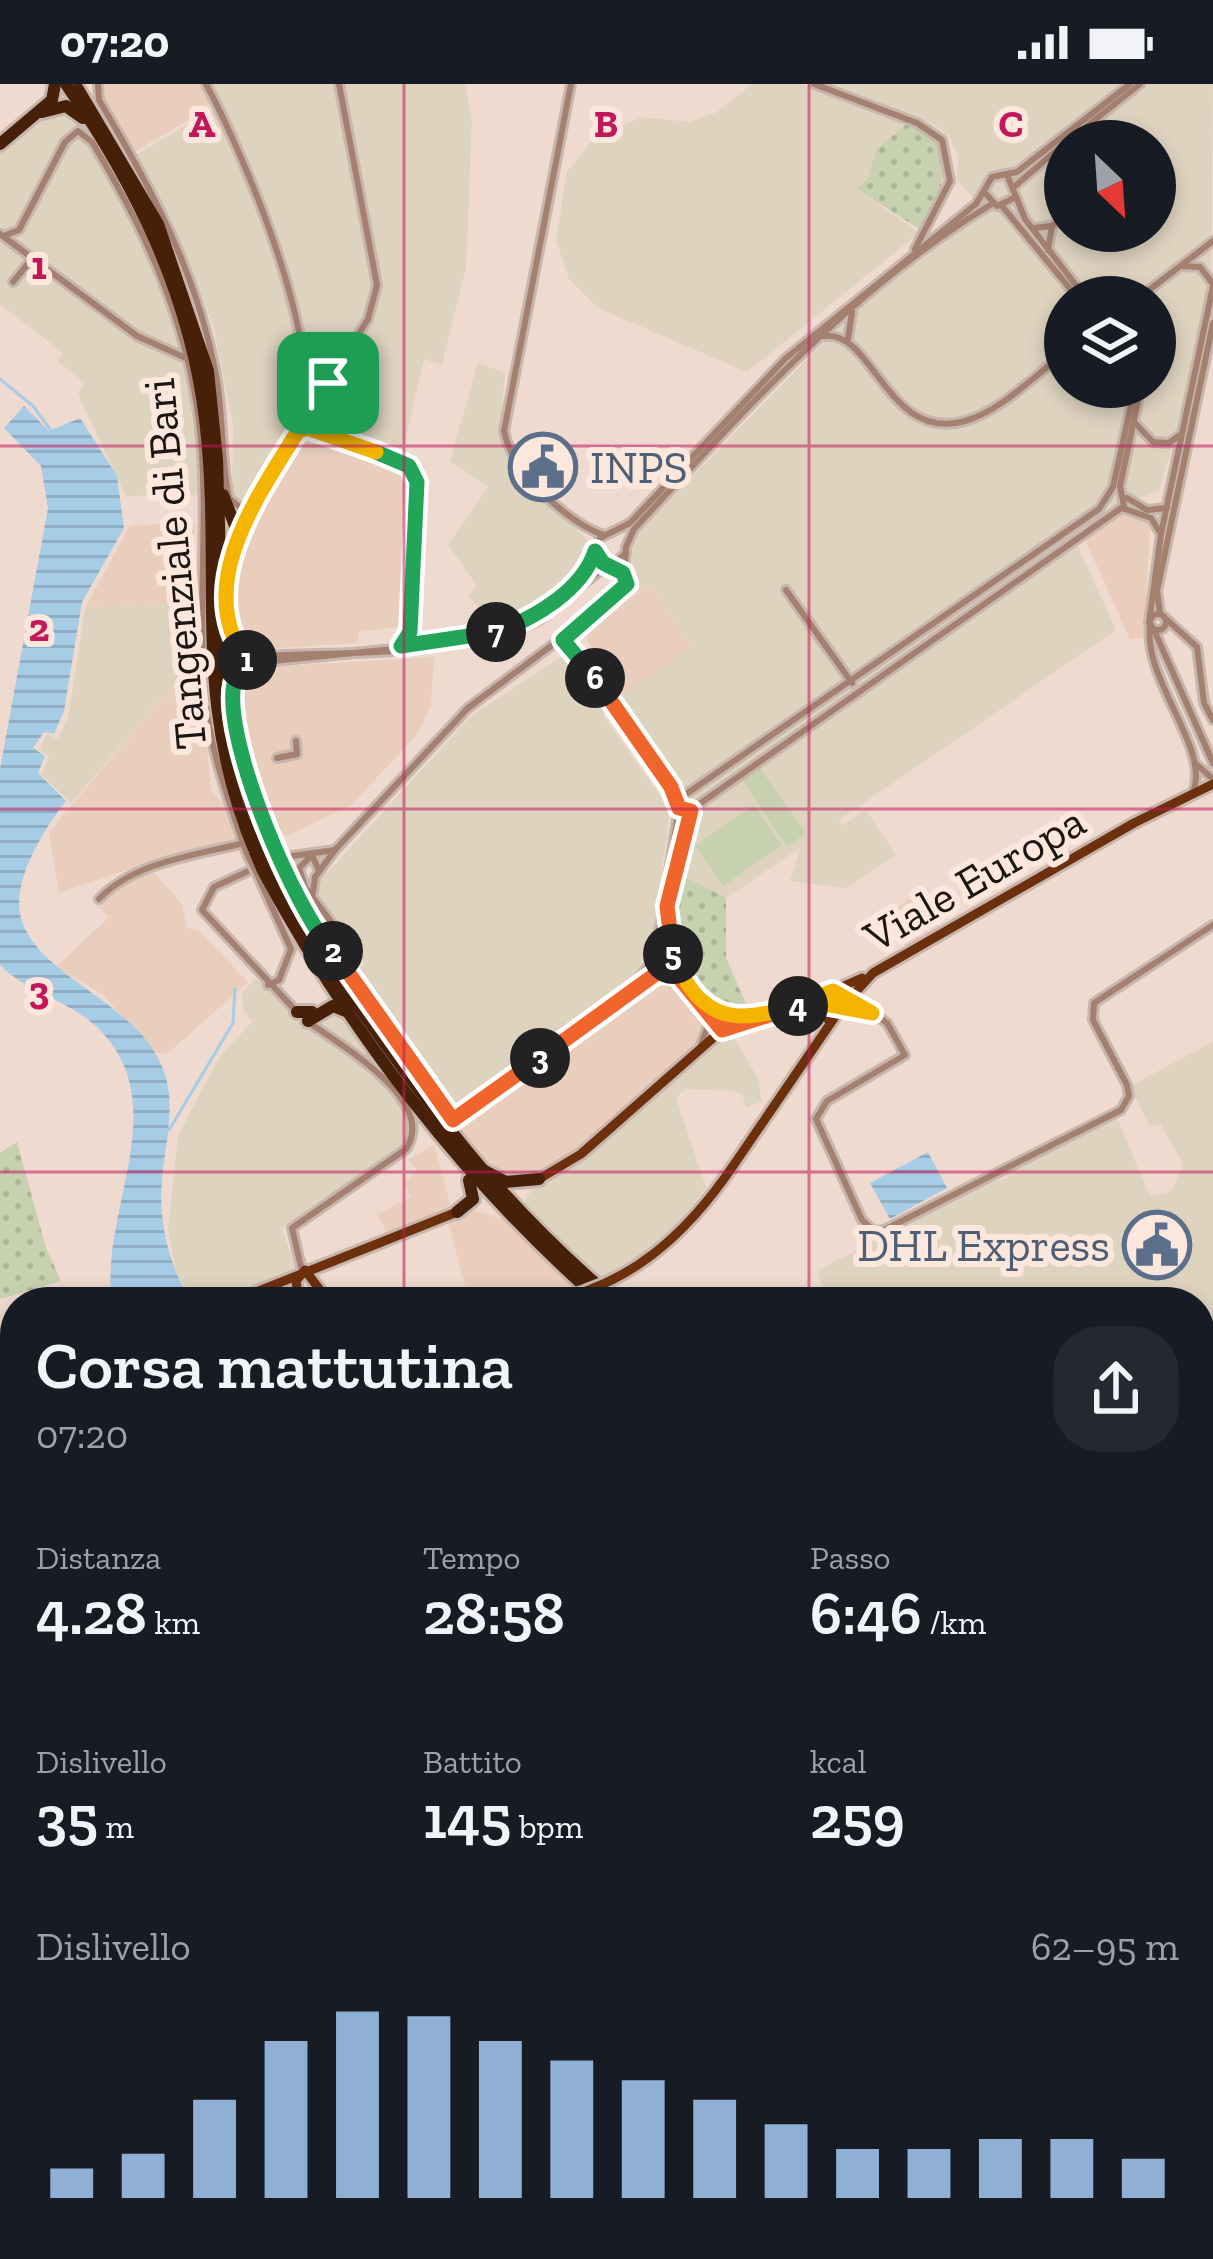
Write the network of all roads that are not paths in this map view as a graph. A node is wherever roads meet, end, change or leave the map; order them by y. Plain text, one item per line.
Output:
1 (56, 84) edge
2 (65, 84) edge
3 (75, 84) edge
4 (98, 84) edge
5 (206, 84) edge
6 (338, 84) edge
7 (571, 84) edge
8 (814, 84) edge
9 (1130, 84) edge
10 (1140, 84) edge
11 (41, 112) junction
12 (1094, 120) edge
13 (93, 123) junction
14 (0, 144) edge
15 (1044, 161) edge
16 (1005, 176) junction
17 (1015, 186) junction
18 (985, 193) junction
19 (1014, 198) junction
20 (992, 204) junction
21 (1002, 206) junction
22 (1044, 226) edge
23 (1030, 227) junction
24 (3, 234) edge
25 (1213, 241) edge
26 (1044, 245) edge
27 (31, 260) junction
28 (1179, 267) junction
29 (895, 268) junction
30 (1063, 276) edge
31 (1167, 276) edge
32 (14, 282) dead end
33 (1213, 285) edge
34 (853, 310) junction
35 (1213, 323) edge
36 (815, 340) junction
37 (849, 343) junction
38 (188, 358) junction
39 (1044, 369) edge
40 (302, 372) junction
41 (328, 383) junction
42 (1133, 408) edge
43 (1136, 408) edge
44 (1134, 422) junction
45 (303, 430) junction
46 (1182, 432) junction
47 (217, 459) junction
48 (1124, 495) junction
49 (1110, 496) junction
50 (256, 501) junction
51 (1118, 508) junction
52 (1167, 508) junction
53 (582, 524) junction
54 (608, 534) junction
55 (1161, 534) junction
56 (231, 550) junction
57 (595, 550) junction
58 (626, 550) junction
59 (609, 565) junction
60 (627, 584) junction
61 (786, 590) dead end
62 (1162, 616) junction
63 (1153, 627) junction
64 (563, 640) junction
65 (456, 644) junction
66 (401, 646) junction
67 (430, 646) junction
68 (242, 653) junction
69 (244, 668) junction
70 (852, 683) junction
71 (1213, 720) edge
72 (296, 741) dead end
73 (312, 751) dead end
74 (1190, 751) junction
75 (297, 754) junction
76 (277, 758) dead end
77 (1213, 763) edge
78 (1213, 782) edge
79 (1189, 795) junction
80 (688, 796) junction
81 (679, 804) junction
82 (693, 808) junction
83 (256, 848) junction
84 (335, 850) junction
85 (312, 856) junction
86 (273, 867) junction
87 (319, 871) junction
88 (301, 876) junction
89 (313, 897) junction
90 (99, 898) dead end
91 (661, 922) junction
92 (1213, 926) edge
93 (343, 949) junction
94 (318, 956) junction
95 (653, 958) junction
96 (670, 960) junction
97 (345, 964) junction
98 (284, 971) junction
99 (657, 973) junction
100 (873, 973) junction
101 (676, 974) junction
102 (279, 980) junction
103 (266, 982) junction
104 (862, 984) junction
105 (624, 994) junction
106 (826, 996) junction
107 (280, 997) junction
108 (850, 997) junction
109 (842, 1008) junction
110 (711, 1009) junction
111 (856, 1010) junction
112 (868, 1010) junction
113 (311, 1018) junction
114 (710, 1020) junction
115 (750, 1020) junction
116 (830, 1023) junction
117 (722, 1030) junction
118 (373, 1042) junction
119 (699, 1049) junction
120 (429, 1120) junction
121 (462, 1150) junction
122 (539, 1179) junction
123 (457, 1212) junction
124 (533, 1236) junction
125 (307, 1272) junction
126 (270, 1287) edge
127 (297, 1287) edge
128 (319, 1287) edge
129 (586, 1287) edge
130 (597, 1287) edge
131 (598, 1287) edge

1 - 11 highway
2 - 13 highway, Tangenziale di Bari
3 - 13 highway, Tangenziale di Bari
4 - 50 street
5 - 40 street
6 - 41 street
7 - 53 street
8 - 29 street
9 - 16 street
10 - 12 street
11 - 13 highway
11 - 14 highway
13 - 47 highway, Tangenziale di Bari
13 - 83 highway, Tangenziale di Bari
15 - 17 street
16 - 17 street
16 - 18 street
17 - 19 street
18 - 20 street
18 - 29 street
19 - 21 street
19 - 23 street
20 - 21 street
20 - 34 street
21 - 30 street
22 - 23 street
23 - 26 street
24 - 27 street
24 - 38 street
25 - 28 street
27 - 32 street
27 - 38 street
28 - 31 street
28 - 33 street
29 - 54 street
33 - 46 street
34 - 36 street
34 - 37 street
35 - 62 street
36 - 37 street
36 - 58 street
37 - 39 street
38 - 83 street
40 - 41 street
40 - 45 street
41 - 45 street
42 - 49 street
43 - 44 street
44 - 46 street
44 - 48 street
45 - 50 street
45 - 66 street
46 - 52 street
47 - 56 highway
47 - 83 highway, Tangenziale di Bari
48 - 49 street
48 - 51 street
48 - 52 street
49 - 51 street
49 - 70 street
50 - 56 street
51 - 55 street
51 - 82 street
52 - 55 street
53 - 54 street
53 - 57 street
54 - 57 street
54 - 58 street
55 - 63 street
56 - 68 street
57 - 59 street
57 - 65 street
58 - 59 street
58 - 60 street
59 - 60 street
59 - 65 street
60 - 64 street
61 - 70 street
62 - 63 street
62 - 63 street
62 - 71 street
63 - 74 street
63 - 77 street
64 - 81 street
64 - 84 street
65 - 67 street
66 - 67 street
66 - 68 street
67 - 69 street
68 - 69 street
68 - 69 street
69 - 83 street
70 - 80 street
72 - 75 street
73 - 75 street
74 - 78 street
74 - 79 street
75 - 76 street
78 - 79 main road, Viale Europa
79 - 100 main road, Viale Europa
80 - 81 street
80 - 82 street
81 - 82 street
81 - 91 street
82 - 110 street
83 - 86 highway, Tangenziale di Bari, bridge
83 - 90 street
84 - 85 street
84 - 87 street
85 - 86 street
85 - 87 street
85 - 88 street
86 - 88 street
86 - 93 street
86 - 94 highway, Tangenziale di Bari
86 - 98 street
86 - 103 street
87 - 89 street
88 - 89 street
89 - 93 street
91 - 95 street
91 - 96 street
92 - 112 street
93 - 97 street
93 - 97 street
94 - 113 highway
94 - 118 highway, Tangenziale di Bari
94 - 121 highway, Tangenziale di Bari
95 - 96 street
95 - 105 street
96 - 99 street
96 - 101 street
97 - 105 street
98 - 102 street
98 - 103 street
99 - 101 street
99 - 105 street
100 - 104 main road, Viale Europa
100 - 106 main road
101 - 114 street
102 - 103 street
102 - 107 street
103 - 107 street
104 - 108 main road, Viale Europa
104 - 112 street
106 - 108 main road
106 - 109 main road
106 - 115 main road
106 - 116 main road
107 - 113 street
108 - 109 main road, Viale Europa
108 - 111 street
108 - 112 street
109 - 111 street
109 - 116 main road, Viale Europa
110 - 115 street
110 - 117 street
111 - 112 street
113 - 118 highway
113 - 125 street
114 - 117 street
114 - 119 street
115 - 117 main road
116 - 130 main road, Viale Europa, bridge
117 - 119 main road
118 - 120 highway, Tangenziale di Bari
119 - 122 main road
120 - 123 highway
120 - 124 highway, Tangenziale di Bari
121 - 122 highway
121 - 124 highway, Tangenziale di Bari
122 - 124 highway
123 - 124 highway
123 - 125 main road
124 - 129 highway, Tangenziale di Bari
124 - 131 highway, Tangenziale di Bari
125 - 126 main road
125 - 127 main road
125 - 128 main road

